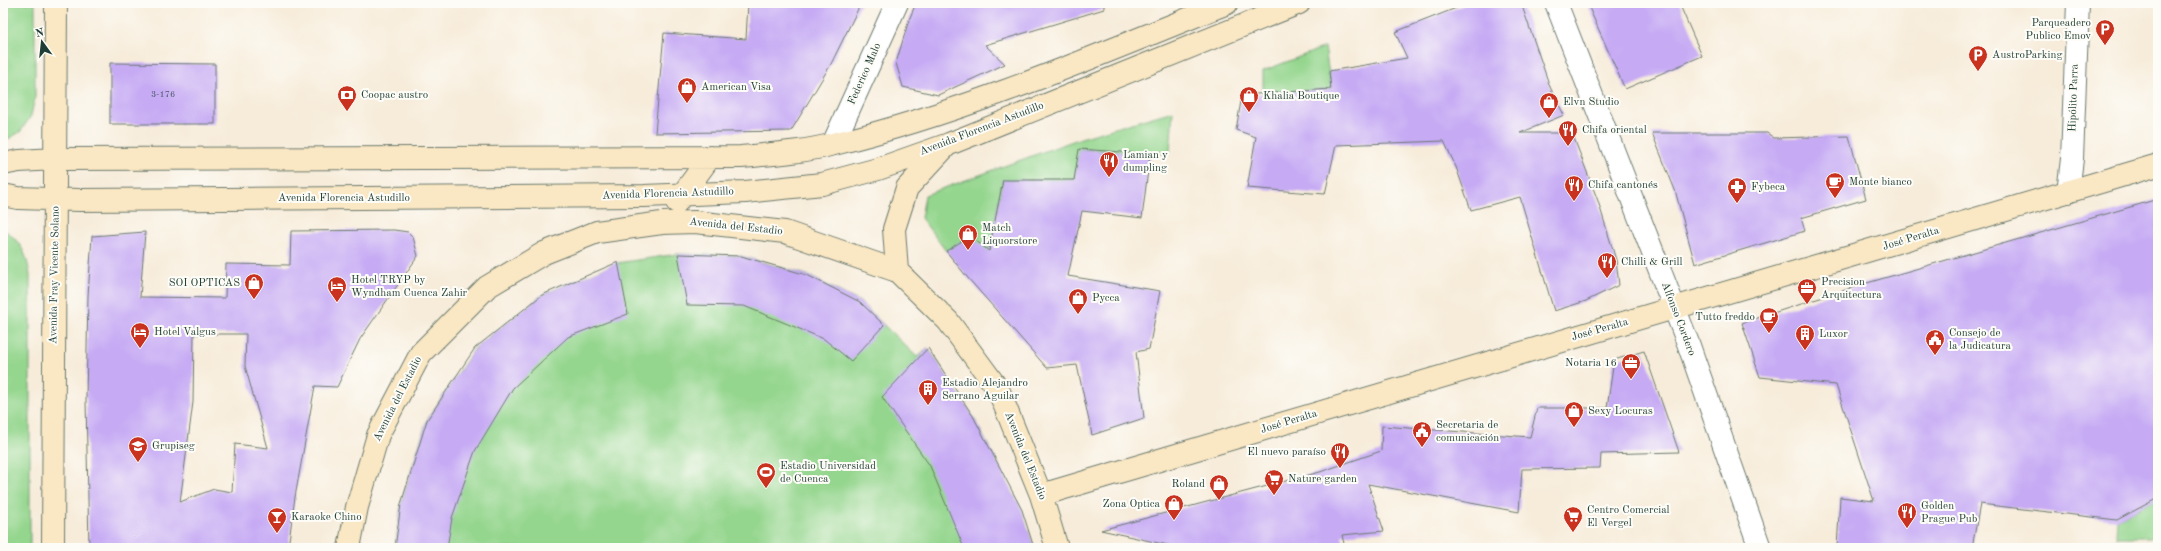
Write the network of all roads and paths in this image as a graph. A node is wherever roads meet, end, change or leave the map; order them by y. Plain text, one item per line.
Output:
1 (56, 3) edge
2 (897, 3) edge
3 (1227, 3) edge
4 (1299, 3) edge
5 (1556, 3) edge
6 (2078, 3) edge
7 (833, 144) junction
8 (949, 144) junction
9 (710, 157) junction
10 (55, 158) junction
11 (3, 164) edge
12 (2158, 165) edge
13 (2068, 192) junction
14 (683, 194) junction
15 (3, 195) edge
16 (56, 198) junction
17 (662, 223) junction
18 (897, 271) junction
19 (1674, 308) junction
20 (1042, 495) junction
21 (53, 548) edge
22 (349, 548) edge
23 (1057, 548) edge
24 (1760, 548) edge

1 - 10 main road, Avenida Fray Vicente Solano
2 - 7 street, Federico Malo
3 - 7 main road
4 - 8 main road, Avenida Florencia Astudillo
5 - 19 street, Alfonso Cordero
6 - 13 street, Hipólito Parra
7 - 9 main road
8 - 14 main road, Avenida Florencia Astudillo
8 - 18 main road
9 - 10 main road
9 - 14 main road
10 - 11 main road
10 - 16 main road, Avenida Fray Vicente Solano
12 - 13 main road, José Peralta
13 - 19 main road, José Peralta
14 - 16 main road, Avenida Florencia Astudillo
14 - 17 main road
15 - 16 main road, Avenida Florencia Astudillo
16 - 21 main road, Avenida Fray Vicente Solano
17 - 18 main road, Avenida del Estadio
17 - 22 main road, Avenida del Estadio
18 - 20 main road, Avenida del Estadio
19 - 20 main road, José Peralta
19 - 24 street, Alfonso Cordero
20 - 23 main road, Avenida del Estadio

